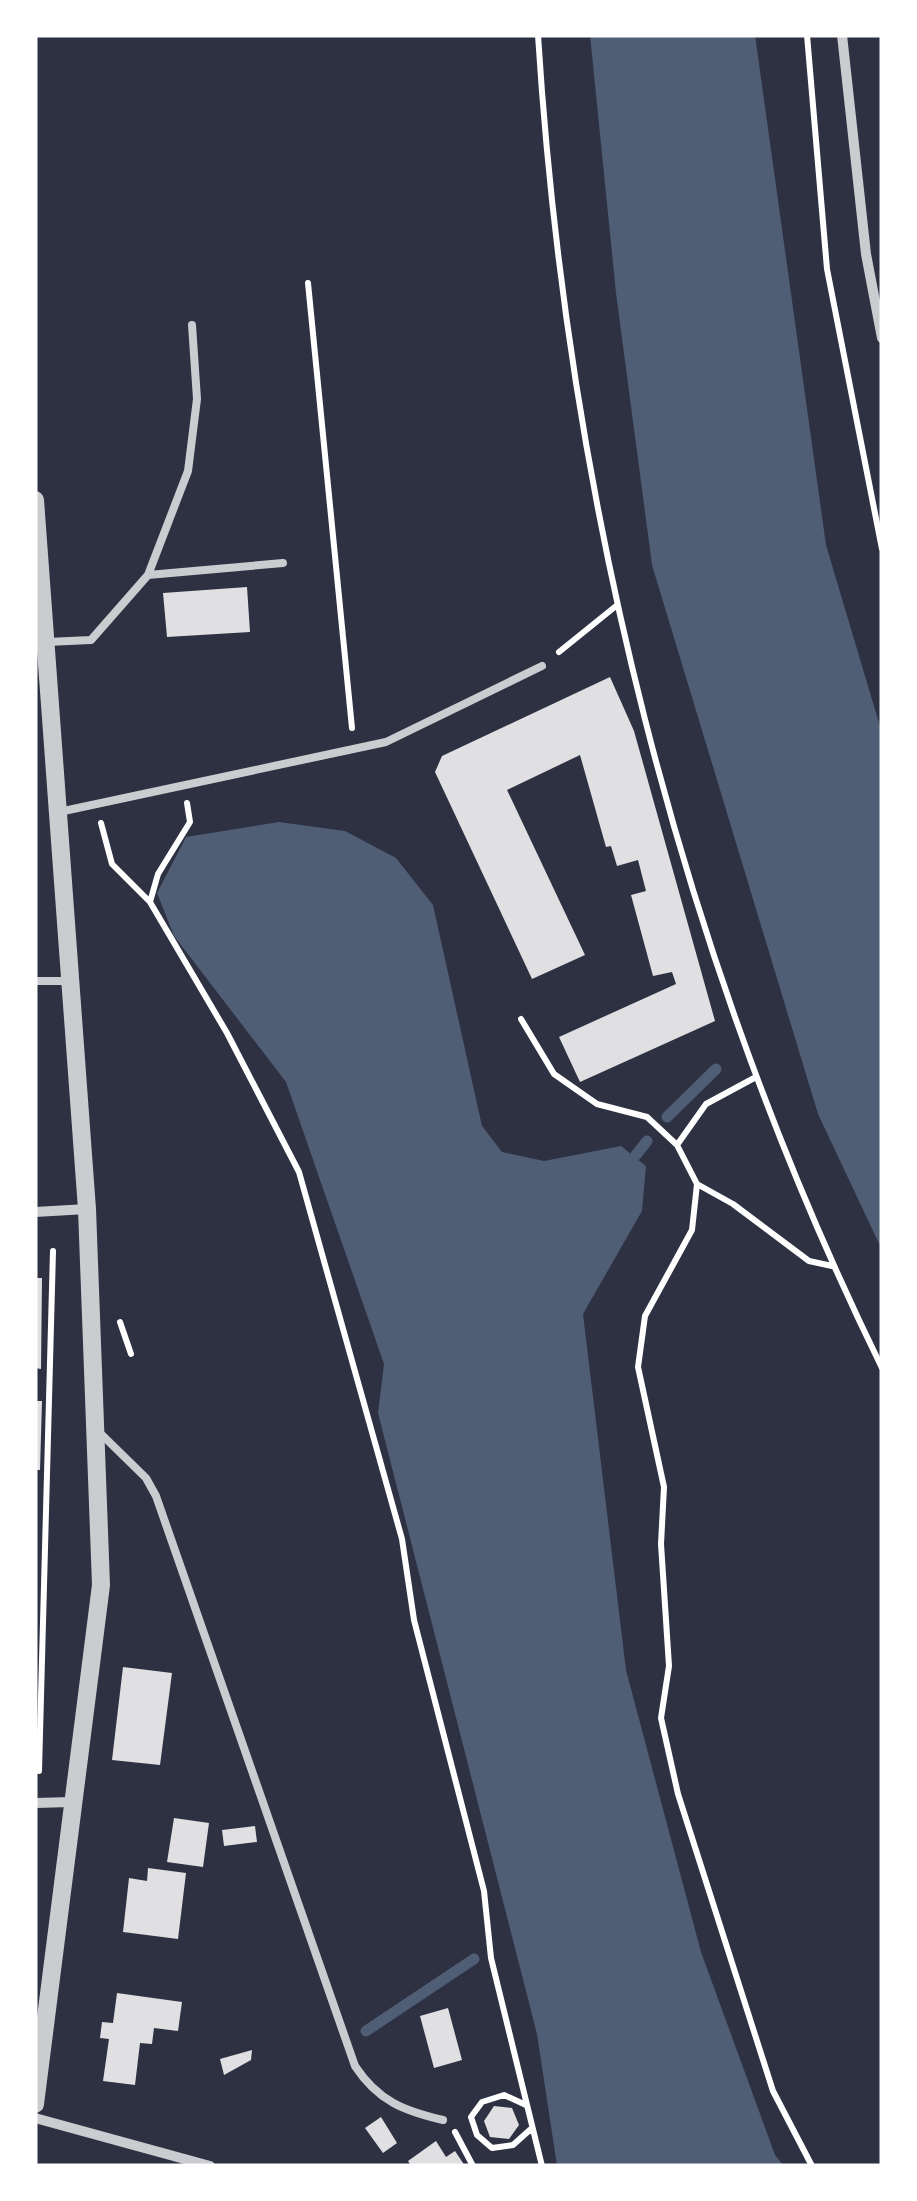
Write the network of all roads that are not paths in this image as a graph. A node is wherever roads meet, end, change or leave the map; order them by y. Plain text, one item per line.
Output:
1 (842, 35) edge
2 (192, 324) dead end
3 (882, 338) edge
4 (35, 500) edge
5 (282, 563) dead end
6 (38, 566) edge
7 (148, 574) junction
8 (47, 642) junction
9 (542, 666) road end
10 (44, 730) edge
11 (59, 812) junction
12 (35, 981) edge
13 (71, 981) junction
14 (87, 1209) junction
15 (35, 1212) edge
16 (95, 1428) junction
17 (72, 1802) junction
18 (35, 1803) edge
19 (35, 2104) edge
20 (35, 2118) edge
21 (444, 2120) road end
22 (210, 2166) edge

1 - 3 street
2 - 7 lane
4 - 6 street
5 - 7 lane
6 - 8 street
7 - 8 lane
8 - 10 street
9 - 11 lane
10 - 11 street
11 - 13 street
12 - 13 lane
13 - 14 street
14 - 15 street
14 - 16 street
16 - 17 street
16 - 21 lane
17 - 18 street
17 - 19 street
20 - 22 street

